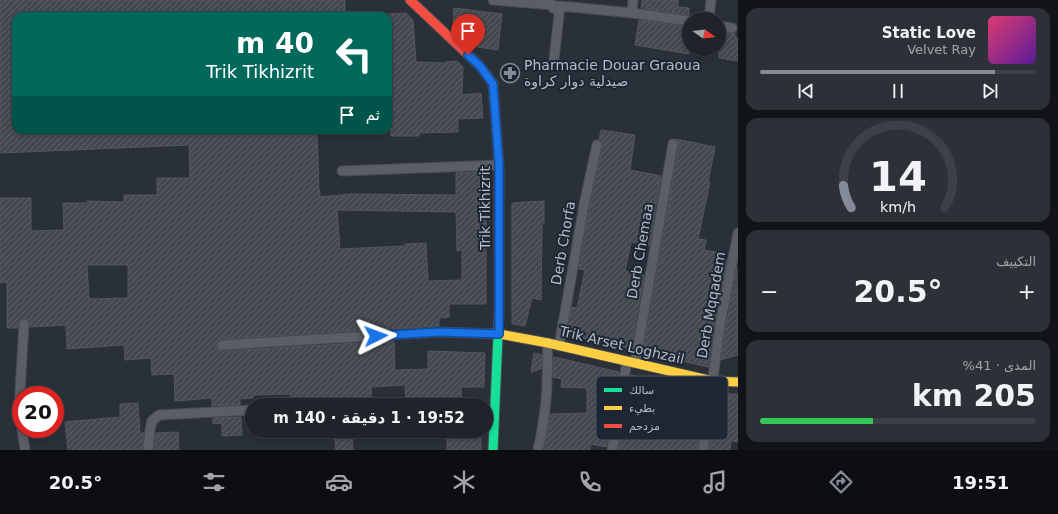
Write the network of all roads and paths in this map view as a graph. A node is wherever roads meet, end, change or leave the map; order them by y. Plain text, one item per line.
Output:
1 (410, 0) edge
2 (493, 0) edge
3 (633, 0) edge
4 (711, 0) edge
5 (555, 4) edge
6 (710, 12) edge
7 (632, 13) junction
8 (682, 20) edge
9 (726, 27) edge
10 (732, 28) dead end
11 (554, 59) dead end
12 (673, 144) dead end
13 (597, 145) dead end
14 (499, 165) junction
15 (342, 171) dead end
16 (738, 233) edge
17 (24, 324) dead end
18 (499, 334) junction
19 (548, 343) junction
20 (222, 345) dead end
21 (559, 346) junction
22 (631, 362) junction
23 (628, 376) edge
24 (691, 376) edge
25 (714, 376) edge
26 (728, 382) edge
27 (738, 382) edge
28 (20, 386) edge
29 (245, 410) edge
30 (23, 438) edge
31 (614, 440) edge
32 (705, 440) edge
33 (25, 450) edge
34 (148, 450) edge
35 (493, 450) edge
36 (538, 450) edge
37 (612, 450) edge
38 (704, 450) edge

1 - 14 street, Trik Tikhizrit
2 - 5 lane
3 - 7 lane
4 - 6 lane
5 - 7 lane
5 - 11 lane
7 - 8 lane
9 - 10 lane
12 - 22 lane, Derb Chemaa
13 - 21 lane, Derb Chorfa
14 - 15 lane
14 - 18 street, Trik Tikhizrit
16 - 25 lane, Derb Mqqadem
17 - 28 lane
18 - 19 street, Trik Arset Loghzail
18 - 20 lane
18 - 35 street, Trik Tikhizrit
19 - 21 street, Trik Arset Loghzail
19 - 36 lane
21 - 22 street, Trik Arset Loghzail
22 - 23 lane, Derb Chemaa
22 - 24 street, Trik Arset Loghzail
26 - 27 street, Trik Arset Loghzail
29 - 34 lane
30 - 33 lane
31 - 37 lane, Derb Chemaa
32 - 38 lane, Derb Mqqadem

